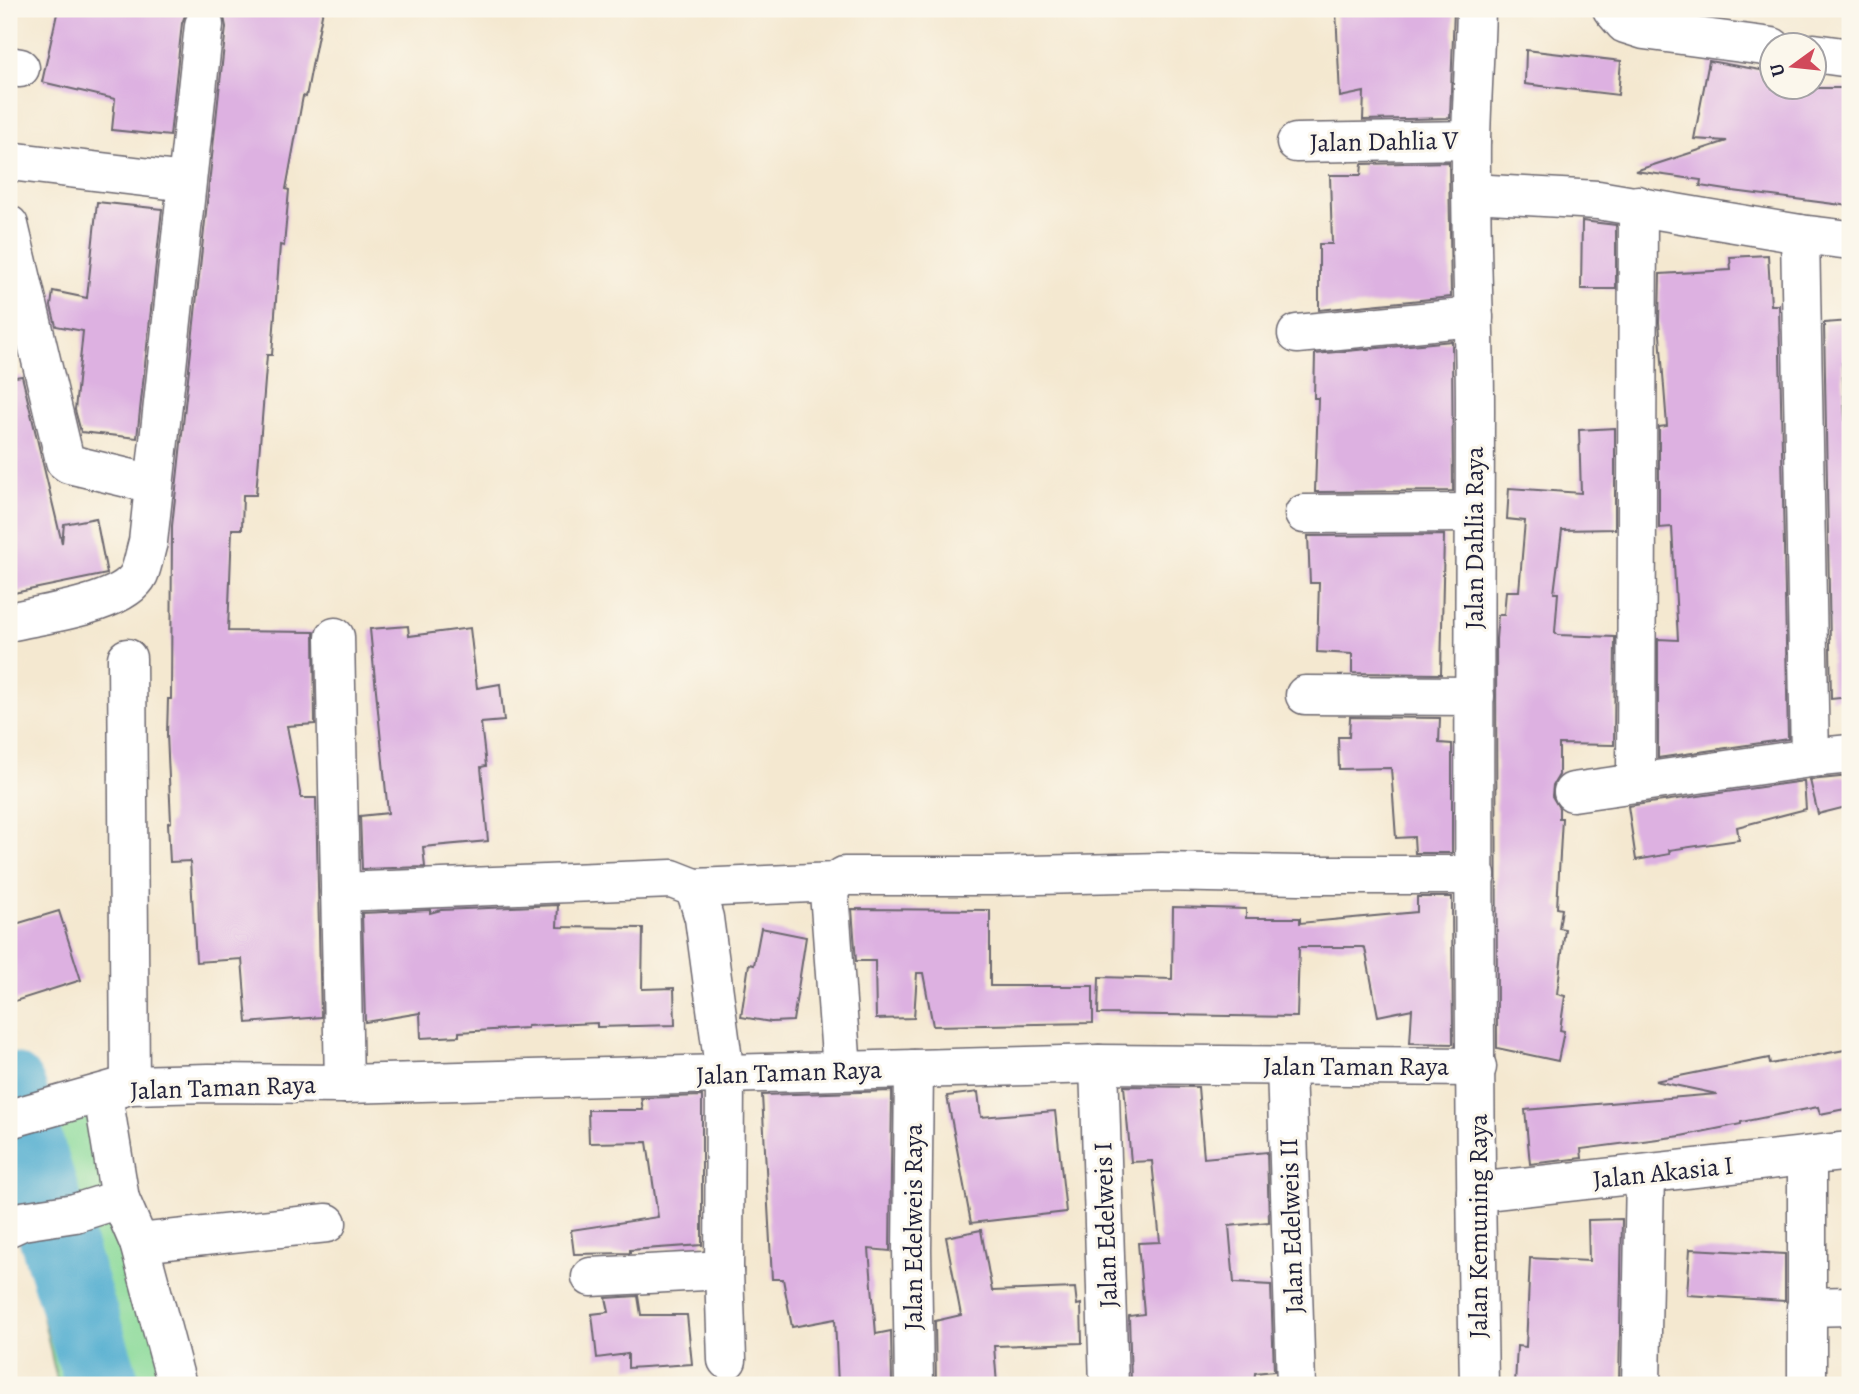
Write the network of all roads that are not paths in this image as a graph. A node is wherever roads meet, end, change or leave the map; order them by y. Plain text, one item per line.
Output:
1 (1476, 9) edge
2 (1612, 9) edge
3 (204, 25) dead end
4 (1758, 45) edge
5 (1828, 55) edge
6 (1850, 58) edge
7 (1471, 140) junction
8 (1296, 143) dead end
9 (9, 161) edge
10 (186, 183) junction
11 (1472, 193) junction
12 (1637, 205) junction
13 (9, 225) edge
14 (1800, 234) junction
15 (1850, 240) edge
16 (1474, 317) junction
17 (1297, 334) dead end
18 (153, 484) junction
19 (1473, 513) junction
20 (1304, 514) dead end
21 (9, 622) edge
22 (335, 637) dead end
23 (127, 657) dead end
24 (1305, 695) dead end
25 (1475, 696) junction
26 (1850, 754) edge
27 (1810, 758) junction
28 (1636, 783) junction
29 (1573, 792) dead end
30 (1476, 875) junction
31 (835, 882) junction
32 (695, 888) junction
33 (340, 892) junction
34 (1099, 1064) junction
35 (1286, 1066) junction
36 (1477, 1067) junction
37 (914, 1069) junction
38 (842, 1070) junction
39 (725, 1075) junction
40 (344, 1084) junction
41 (117, 1090) junction
42 (9, 1119) edge
43 (1850, 1152) edge
44 (1807, 1157) junction
45 (1645, 1174) junction
46 (1476, 1192) junction
47 (120, 1199) junction
48 (327, 1223) dead end
49 (9, 1227) edge
50 (139, 1243) junction
51 (724, 1270) junction
52 (592, 1278) dead end
53 (1850, 1306) edge
54 (1806, 1307) junction
55 (727, 1360) dead end
56 (177, 1385) edge
57 (914, 1385) edge
58 (1109, 1385) edge
59 (1296, 1385) edge
60 (1479, 1385) edge
61 (1641, 1385) edge
62 (1807, 1385) edge

1 - 7 street, Jalan Dahlia Raya
2 - 4 street
3 - 10 street
5 - 6 street
7 - 8 street, Jalan Dahlia V
7 - 11 street, Jalan Dahlia Raya
9 - 10 street
10 - 18 street
11 - 12 street
11 - 16 street, Jalan Dahlia Raya
12 - 14 street
12 - 28 street
13 - 18 street
14 - 15 street
14 - 27 street
16 - 17 street
16 - 19 street, Jalan Dahlia Raya
18 - 21 street
19 - 20 street
19 - 25 street, Jalan Dahlia Raya
22 - 33 street
23 - 41 street
24 - 25 street
25 - 30 street, Jalan Dahlia Raya
26 - 27 street
27 - 28 street
28 - 29 street
30 - 31 street
30 - 36 street, Jalan Dahlia Raya
31 - 32 street
31 - 38 street
32 - 33 street
32 - 39 street
33 - 40 street
34 - 35 street, Jalan Taman Raya
34 - 37 street, Jalan Taman Raya
34 - 58 street, Jalan Edelweis I
35 - 36 street, Jalan Taman Raya
35 - 59 street, Jalan Edelweis II
36 - 46 street, Jalan Kemuning Raya
37 - 38 street, Jalan Taman Raya
37 - 57 street, Jalan Edelweis Raya
38 - 39 street, Jalan Taman Raya
39 - 40 street, Jalan Taman Raya
39 - 51 street
40 - 41 street, Jalan Taman Raya
41 - 42 street, Jalan Taman Raya
41 - 47 street
43 - 44 street, Jalan Akasia I
44 - 45 street, Jalan Akasia I
44 - 54 street
45 - 46 street, Jalan Akasia I
45 - 61 street
46 - 60 street, Jalan Kemuning Raya
47 - 49 street
47 - 50 street
48 - 50 street
50 - 56 street
51 - 52 street
51 - 55 street
53 - 54 street
54 - 62 street

